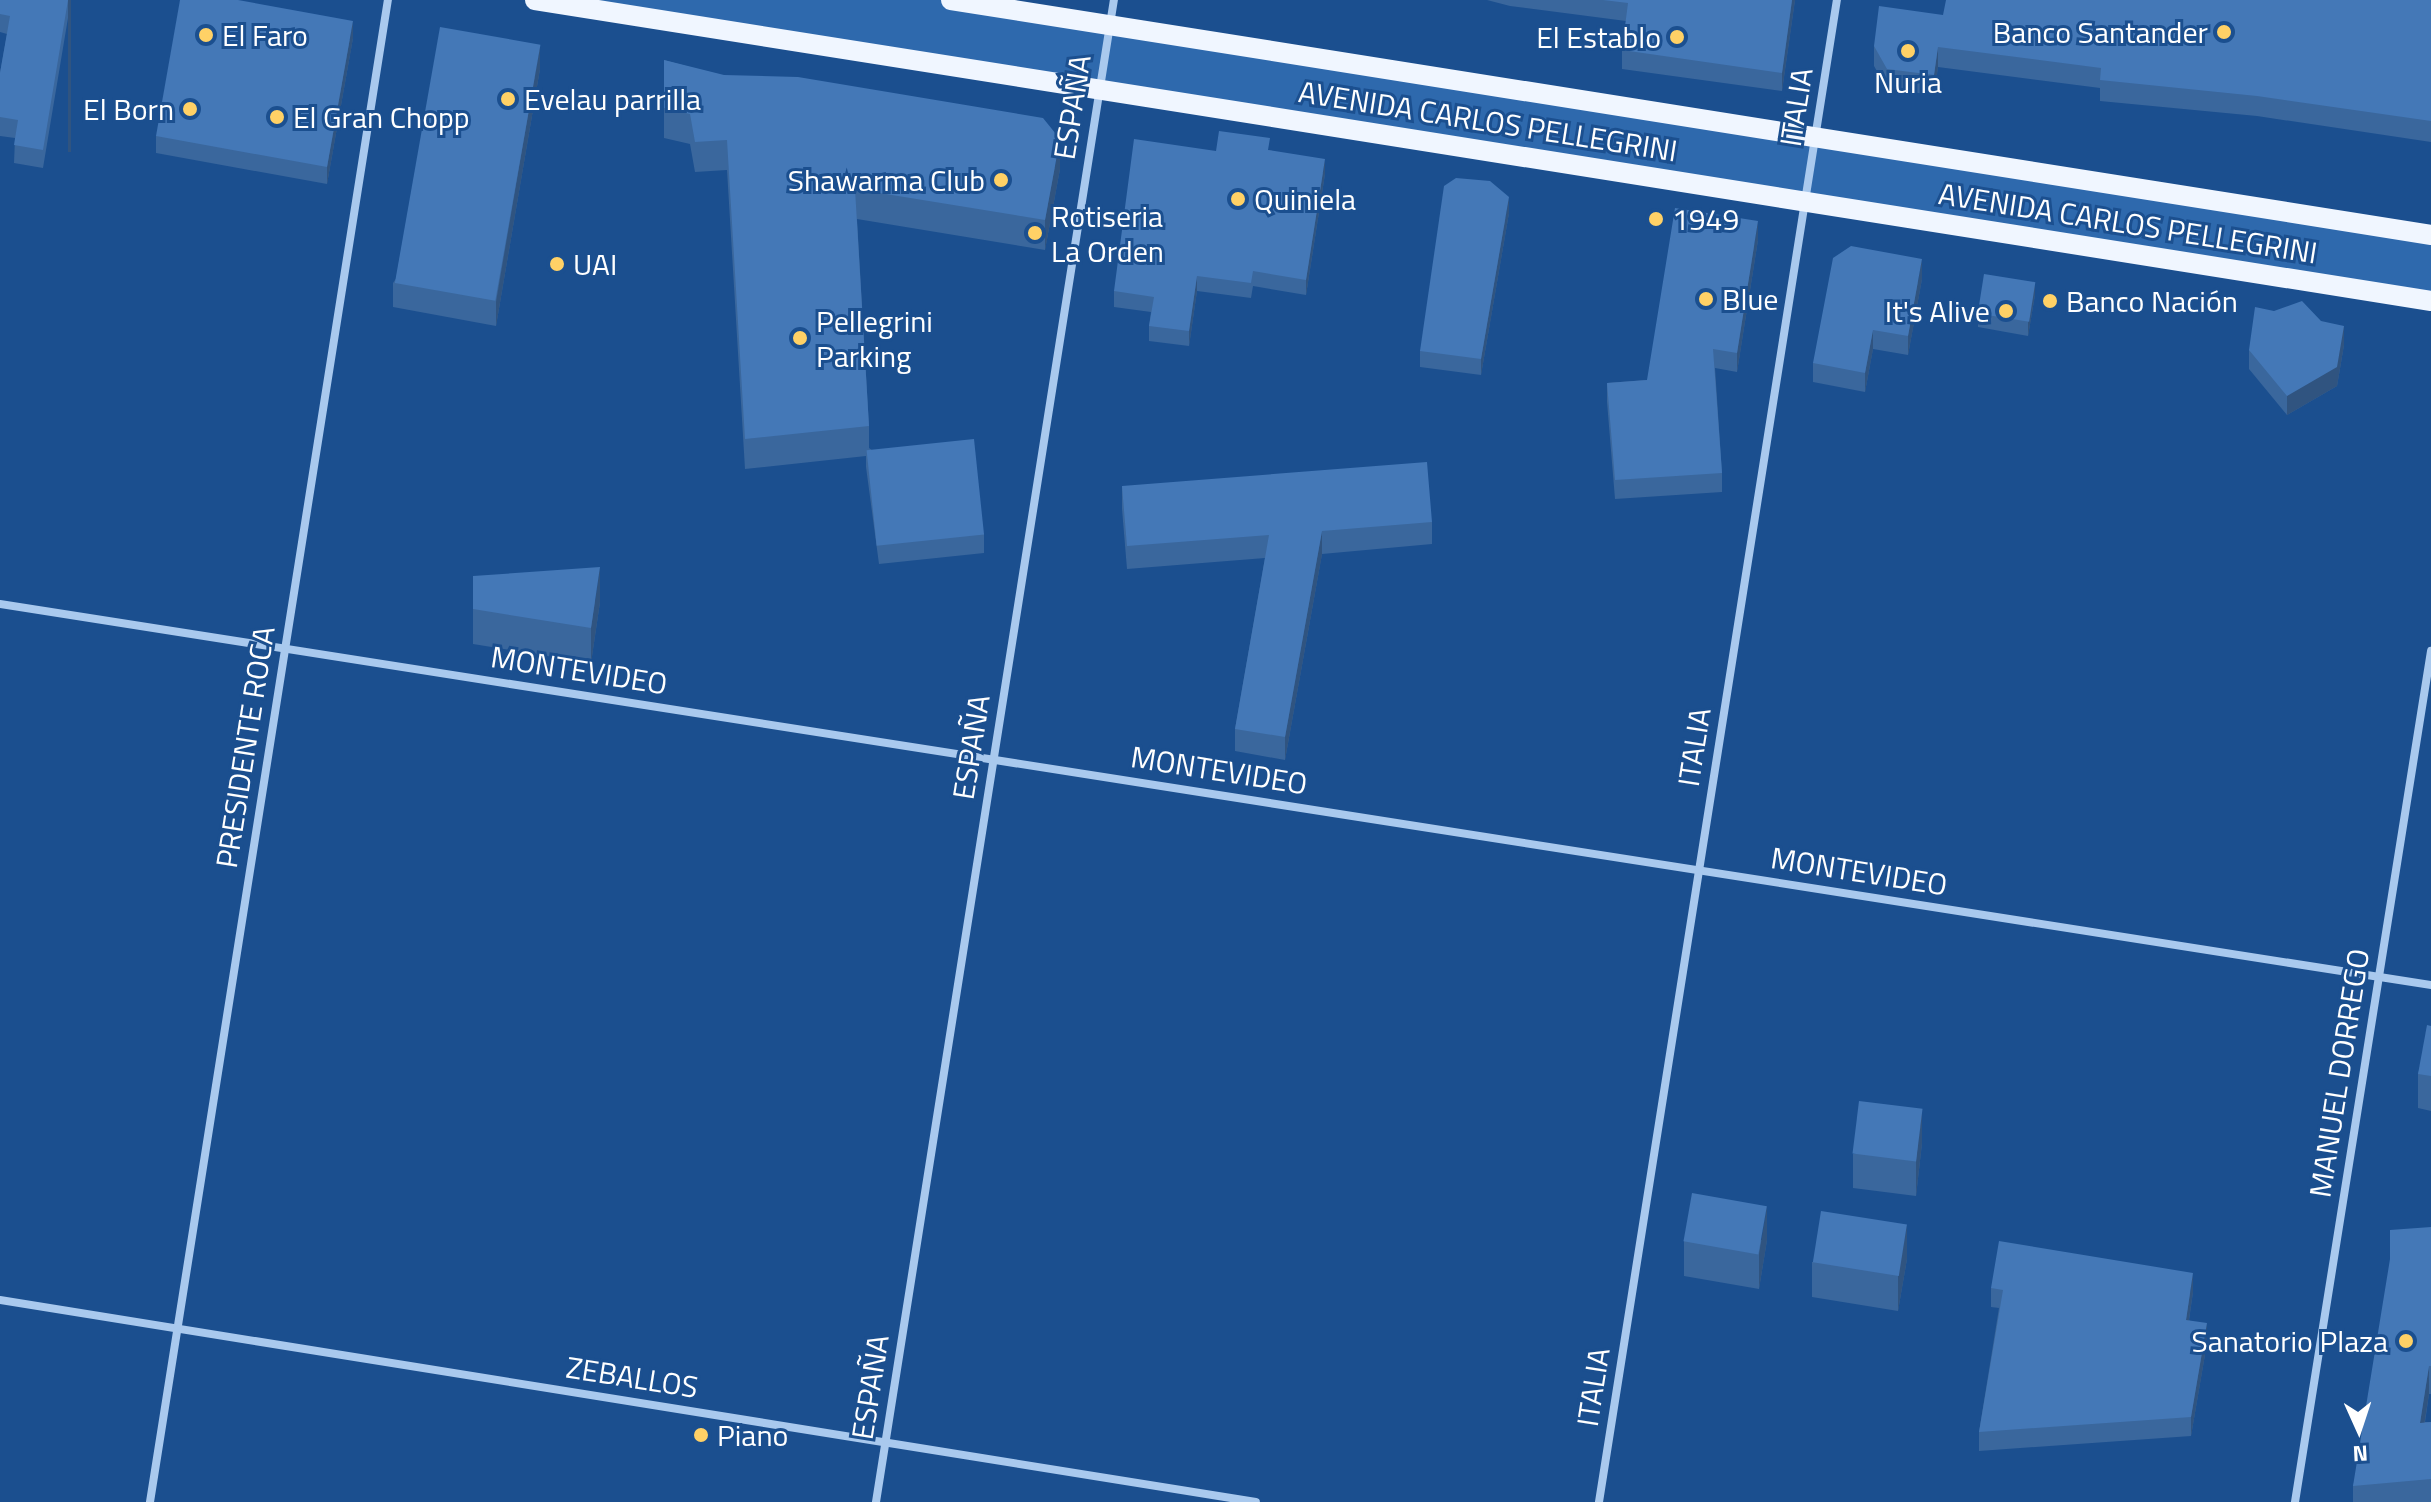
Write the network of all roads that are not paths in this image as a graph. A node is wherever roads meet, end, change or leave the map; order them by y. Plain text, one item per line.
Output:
1 (388, 0) edge
2 (535, 0) edge
3 (951, 0) edge
4 (1114, 0) edge
5 (1837, 0) edge
6 (1110, 25) junction
7 (1099, 89) junction
8 (1816, 137) junction
9 (1805, 202) junction
10 (2431, 235) edge
11 (2431, 301) edge
12 (0, 604) edge
13 (285, 649) junction
14 (2431, 651) edge
15 (993, 759) junction
16 (1699, 870) junction
17 (2379, 976) junction
18 (2431, 985) edge
19 (0, 1300) edge
20 (177, 1328) junction
21 (886, 1442) junction
22 (150, 1502) edge
23 (876, 1502) edge
24 (1256, 1502) edge
25 (1599, 1502) edge
26 (2295, 1502) edge

1 - 13 street, PRESIDENTE ROCA
2 - 7 main road, AVENIDA CARLOS PELLEGRINI
3 - 6 main road, AVENIDA CARLOS PELLEGRINI
4 - 6 street, ESPAÑA
5 - 8 street, ITALIA
6 - 7 street, ESPAÑA
6 - 8 main road, AVENIDA CARLOS PELLEGRINI
7 - 9 main road, AVENIDA CARLOS PELLEGRINI
7 - 15 street, ESPAÑA
8 - 9 street, ITALIA
8 - 10 main road, AVENIDA CARLOS PELLEGRINI
9 - 11 main road, AVENIDA CARLOS PELLEGRINI
9 - 16 street, ITALIA
12 - 13 street, MONTEVIDEO
13 - 15 street, MONTEVIDEO
13 - 20 street, PRESIDENTE ROCA
14 - 17 street, MANUEL DORREGO
15 - 16 street, MONTEVIDEO
15 - 21 street, ESPAÑA
16 - 17 street, MONTEVIDEO
16 - 25 street, ITALIA
17 - 18 street, MONTEVIDEO
17 - 26 street, MANUEL DORREGO
19 - 20 street, ZEBALLOS
20 - 21 street, ZEBALLOS
20 - 22 street, PRESIDENTE ROCA
21 - 23 street, ESPAÑA
21 - 24 street, ZEBALLOS

